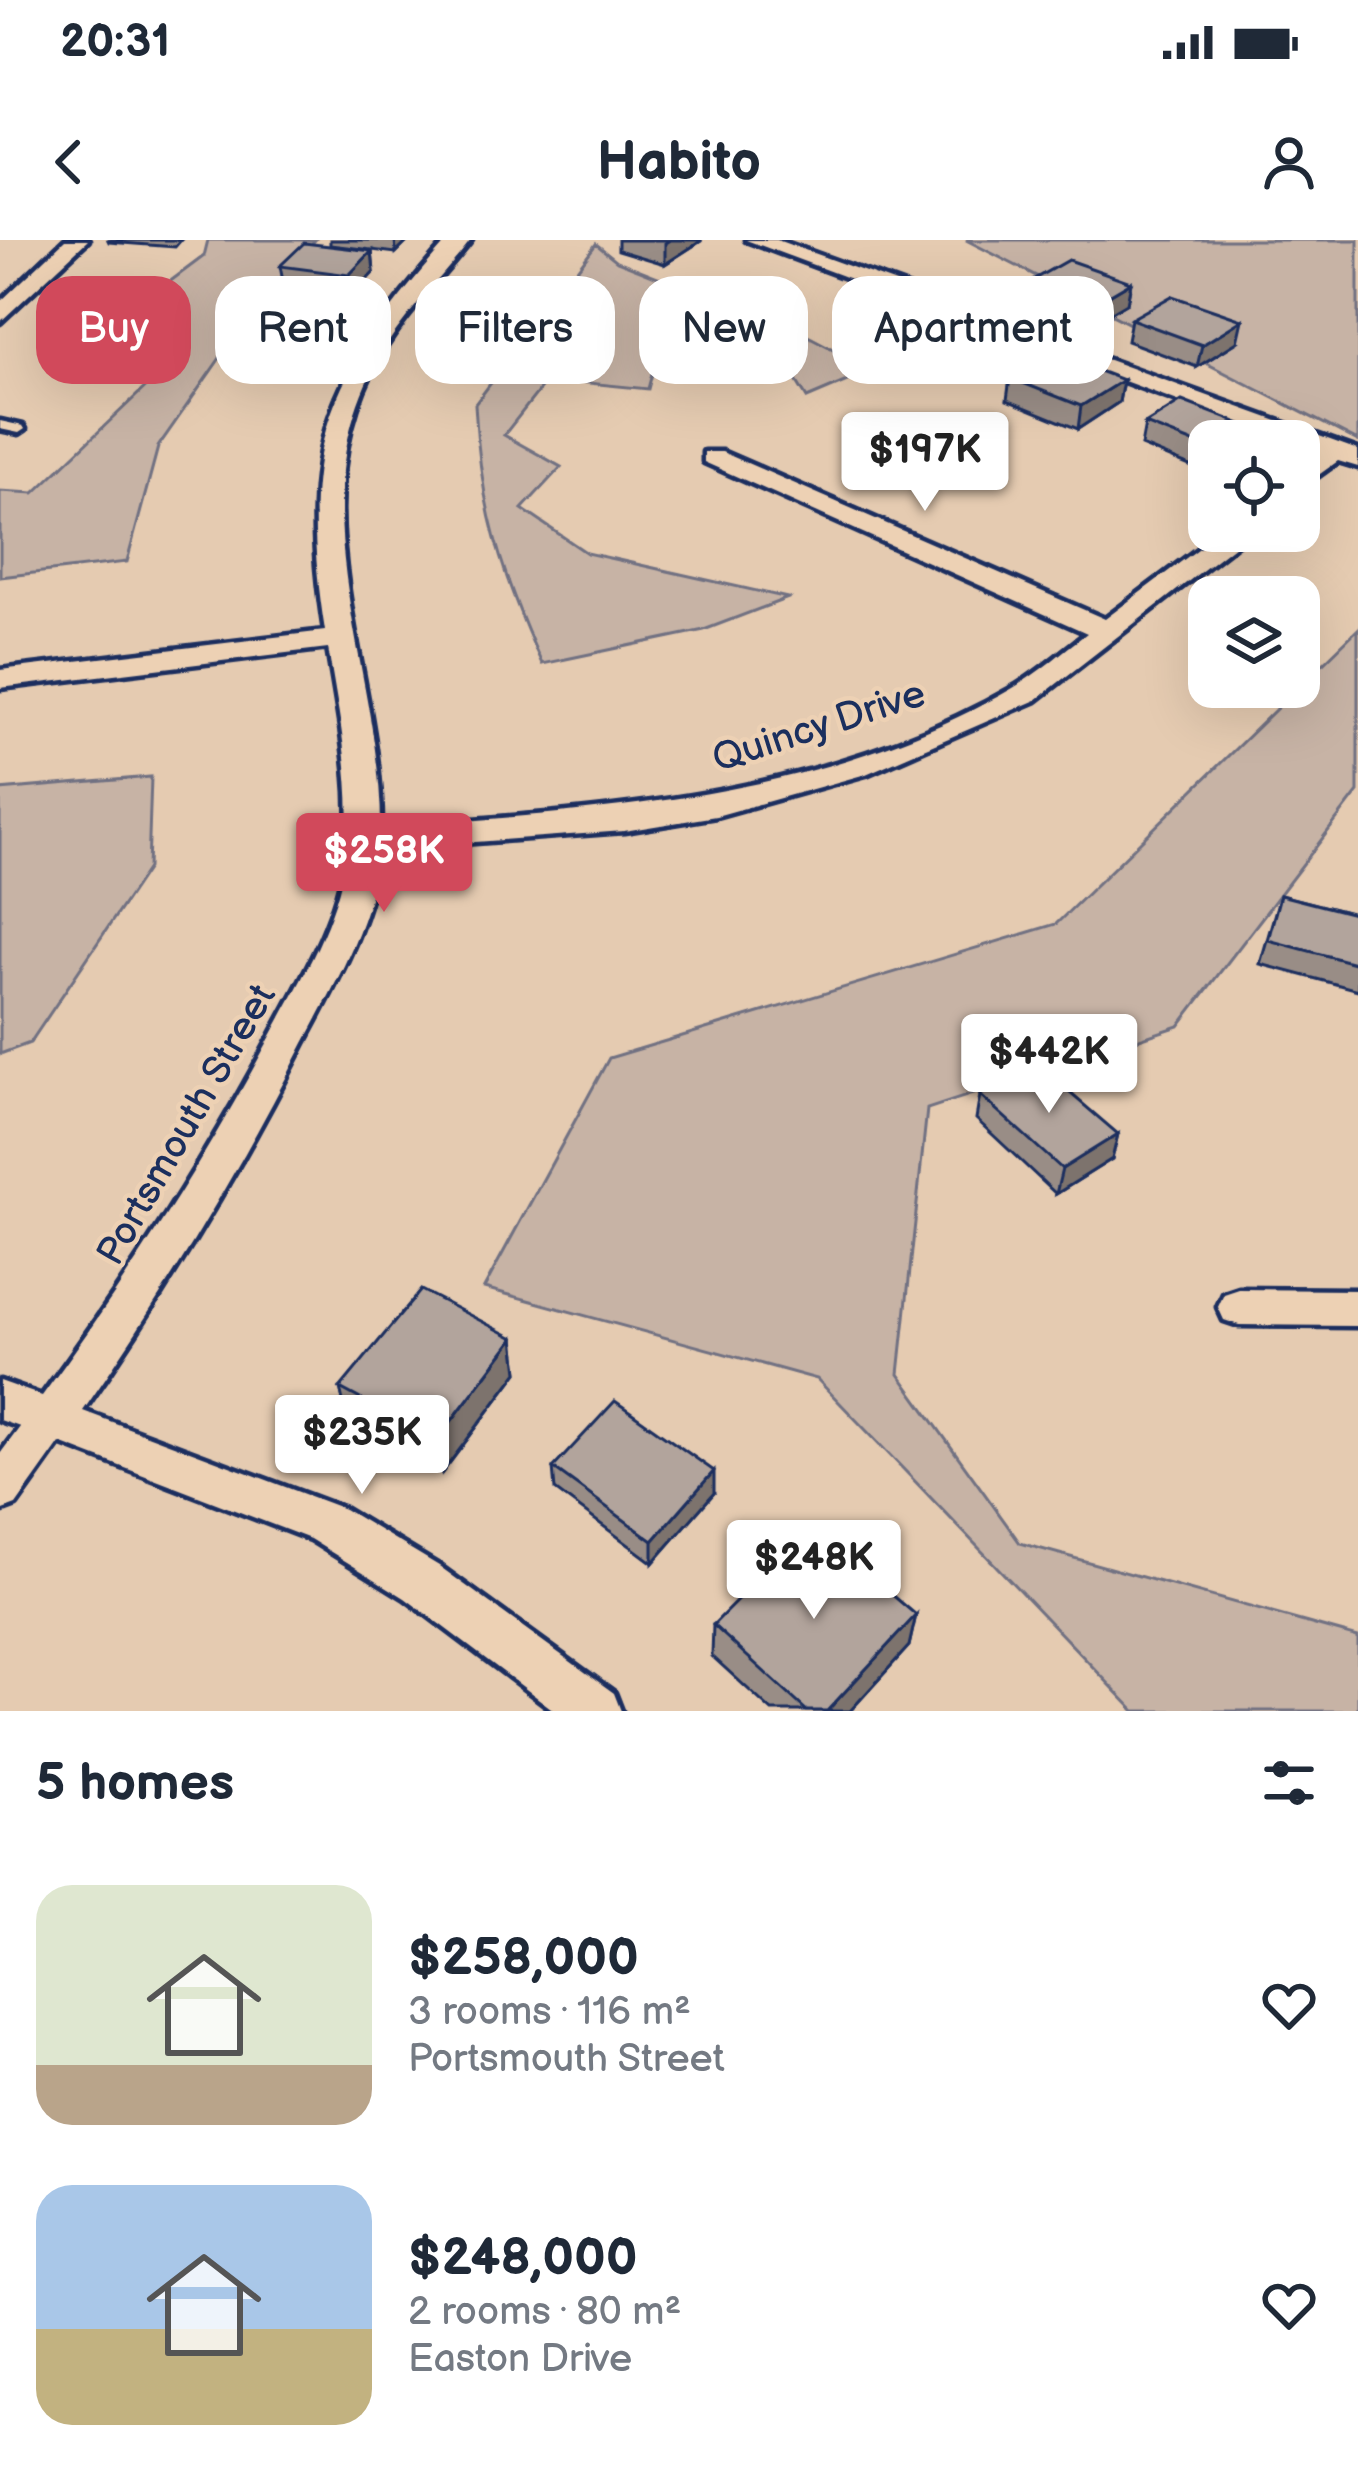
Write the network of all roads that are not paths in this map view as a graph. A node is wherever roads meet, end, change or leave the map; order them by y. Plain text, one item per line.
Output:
1 (77, 240) edge
2 (460, 240) edge
3 (757, 240) edge
4 (0, 315) edge
5 (0, 425) edge
6 (19, 429) dead end
7 (1347, 454) edge
8 (713, 457) dead end
9 (1320, 469) edge
10 (1212, 552) edge
11 (1109, 632) junction
12 (340, 638) junction
13 (0, 680) edge
14 (364, 839) junction
15 (1239, 1307) dead end
16 (1358, 1309) edge
17 (0, 1400) edge
18 (53, 1419) junction
19 (0, 1490) edge
20 (596, 1711) edge

1 - 4 street
2 - 12 street, Portsmouth Street
3 - 7 street
5 - 6 lane
7 - 9 street
8 - 11 street
10 - 11 street, Quincy Drive
11 - 14 street, Quincy Drive
12 - 13 street
12 - 14 street, Portsmouth Street
14 - 18 street, Portsmouth Street
15 - 16 street
17 - 18 street
18 - 19 street, Portsmouth Street
18 - 20 street

